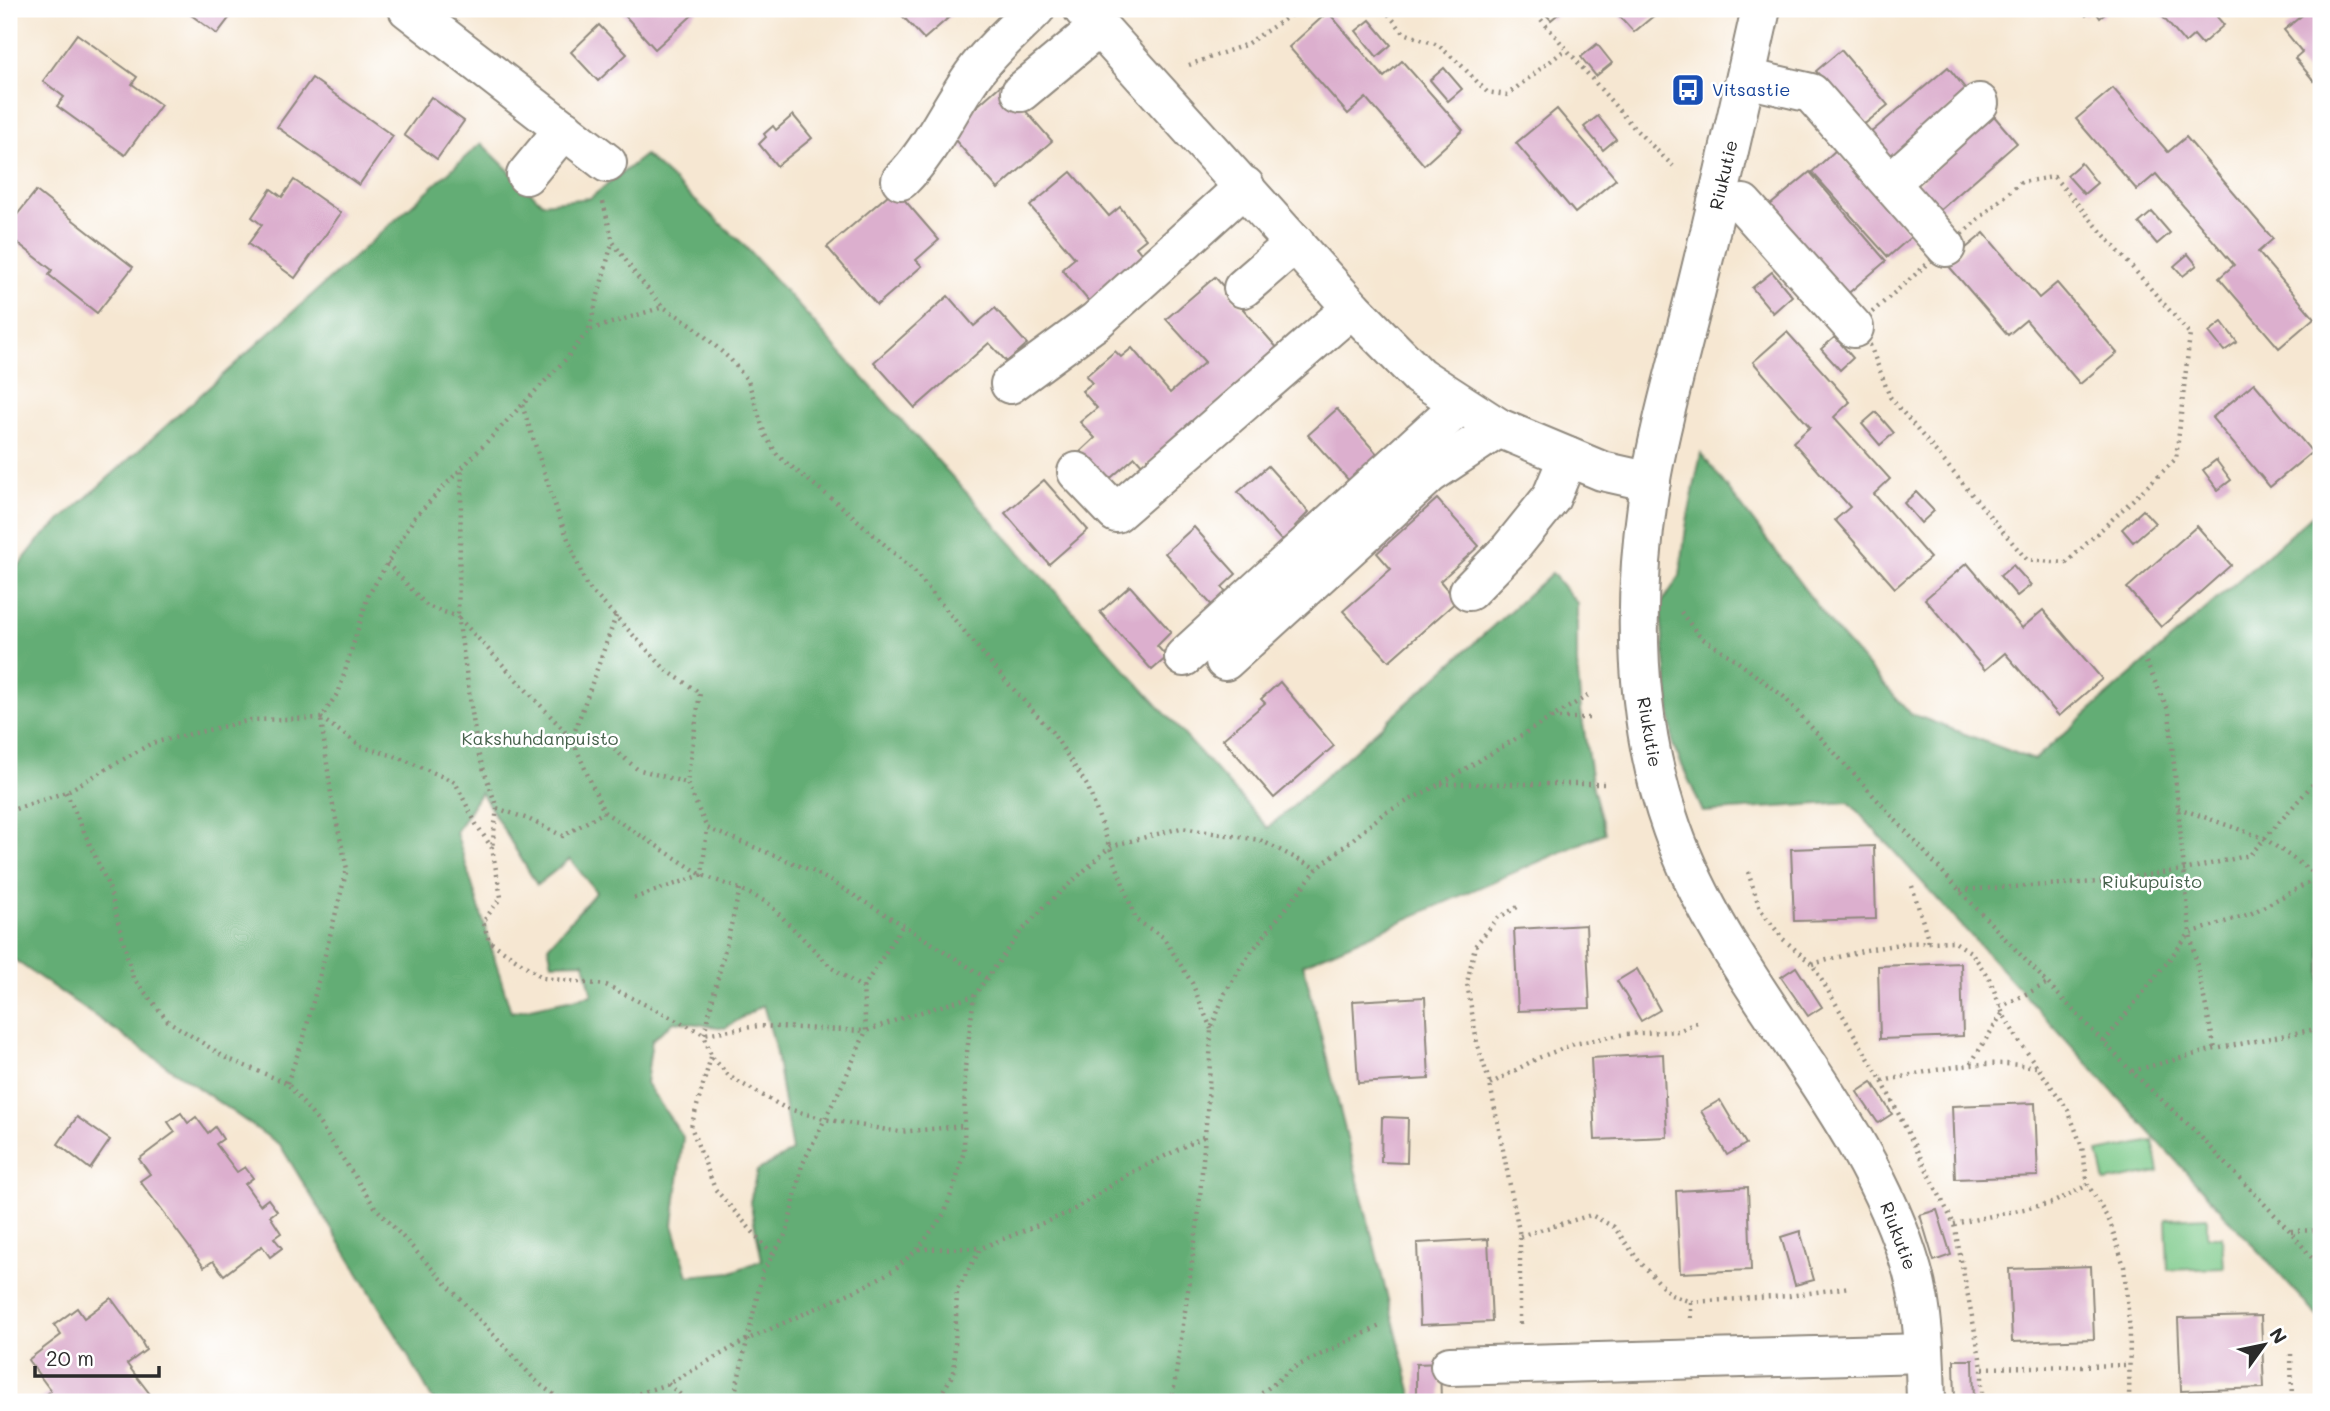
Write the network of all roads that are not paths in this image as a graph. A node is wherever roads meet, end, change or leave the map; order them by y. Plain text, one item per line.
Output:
1 (408, 9) edge
2 (1035, 9) edge
3 (1760, 9) edge
4 (1091, 18) edge
5 (1745, 78) junction
6 (1021, 92) dead end
7 (1979, 103) dead end
8 (564, 129) junction
9 (607, 163) road end
10 (526, 175) dead end
11 (901, 180) dead end
12 (1239, 180) junction
13 (1891, 182) junction
14 (1744, 204) dead end
15 (1295, 243) junction
16 (1152, 245) dead end
17 (1947, 247) road end
18 (1243, 288) dead end
19 (1352, 308) junction
20 (1854, 328) road end
21 (1010, 384) dead end
22 (1461, 404) junction
23 (1499, 428) junction
24 (1568, 457) junction
25 (1077, 472) dead end
26 (1651, 482) junction
27 (1469, 591) dead end
28 (1184, 657) dead end
29 (1225, 661) dead end
30 (1924, 1353) junction
31 (1450, 1366) dead end
32 (1926, 1402) edge

1 - 8 street
2 - 11 street
3 - 5 street, Riukutie
4 - 6 street
4 - 12 street
5 - 13 street
5 - 26 street, Riukutie
7 - 13 street
8 - 9 street
8 - 10 street
12 - 15 street
12 - 16 street
12 - 21 street
13 - 17 street
14 - 20 street
15 - 18 street
15 - 19 street
19 - 22 street
19 - 25 street
22 - 23 street
22 - 28 street
23 - 24 street
23 - 29 street
24 - 26 street
24 - 27 street
26 - 30 street, Riukutie
30 - 31 street
30 - 32 street, Riukutie

